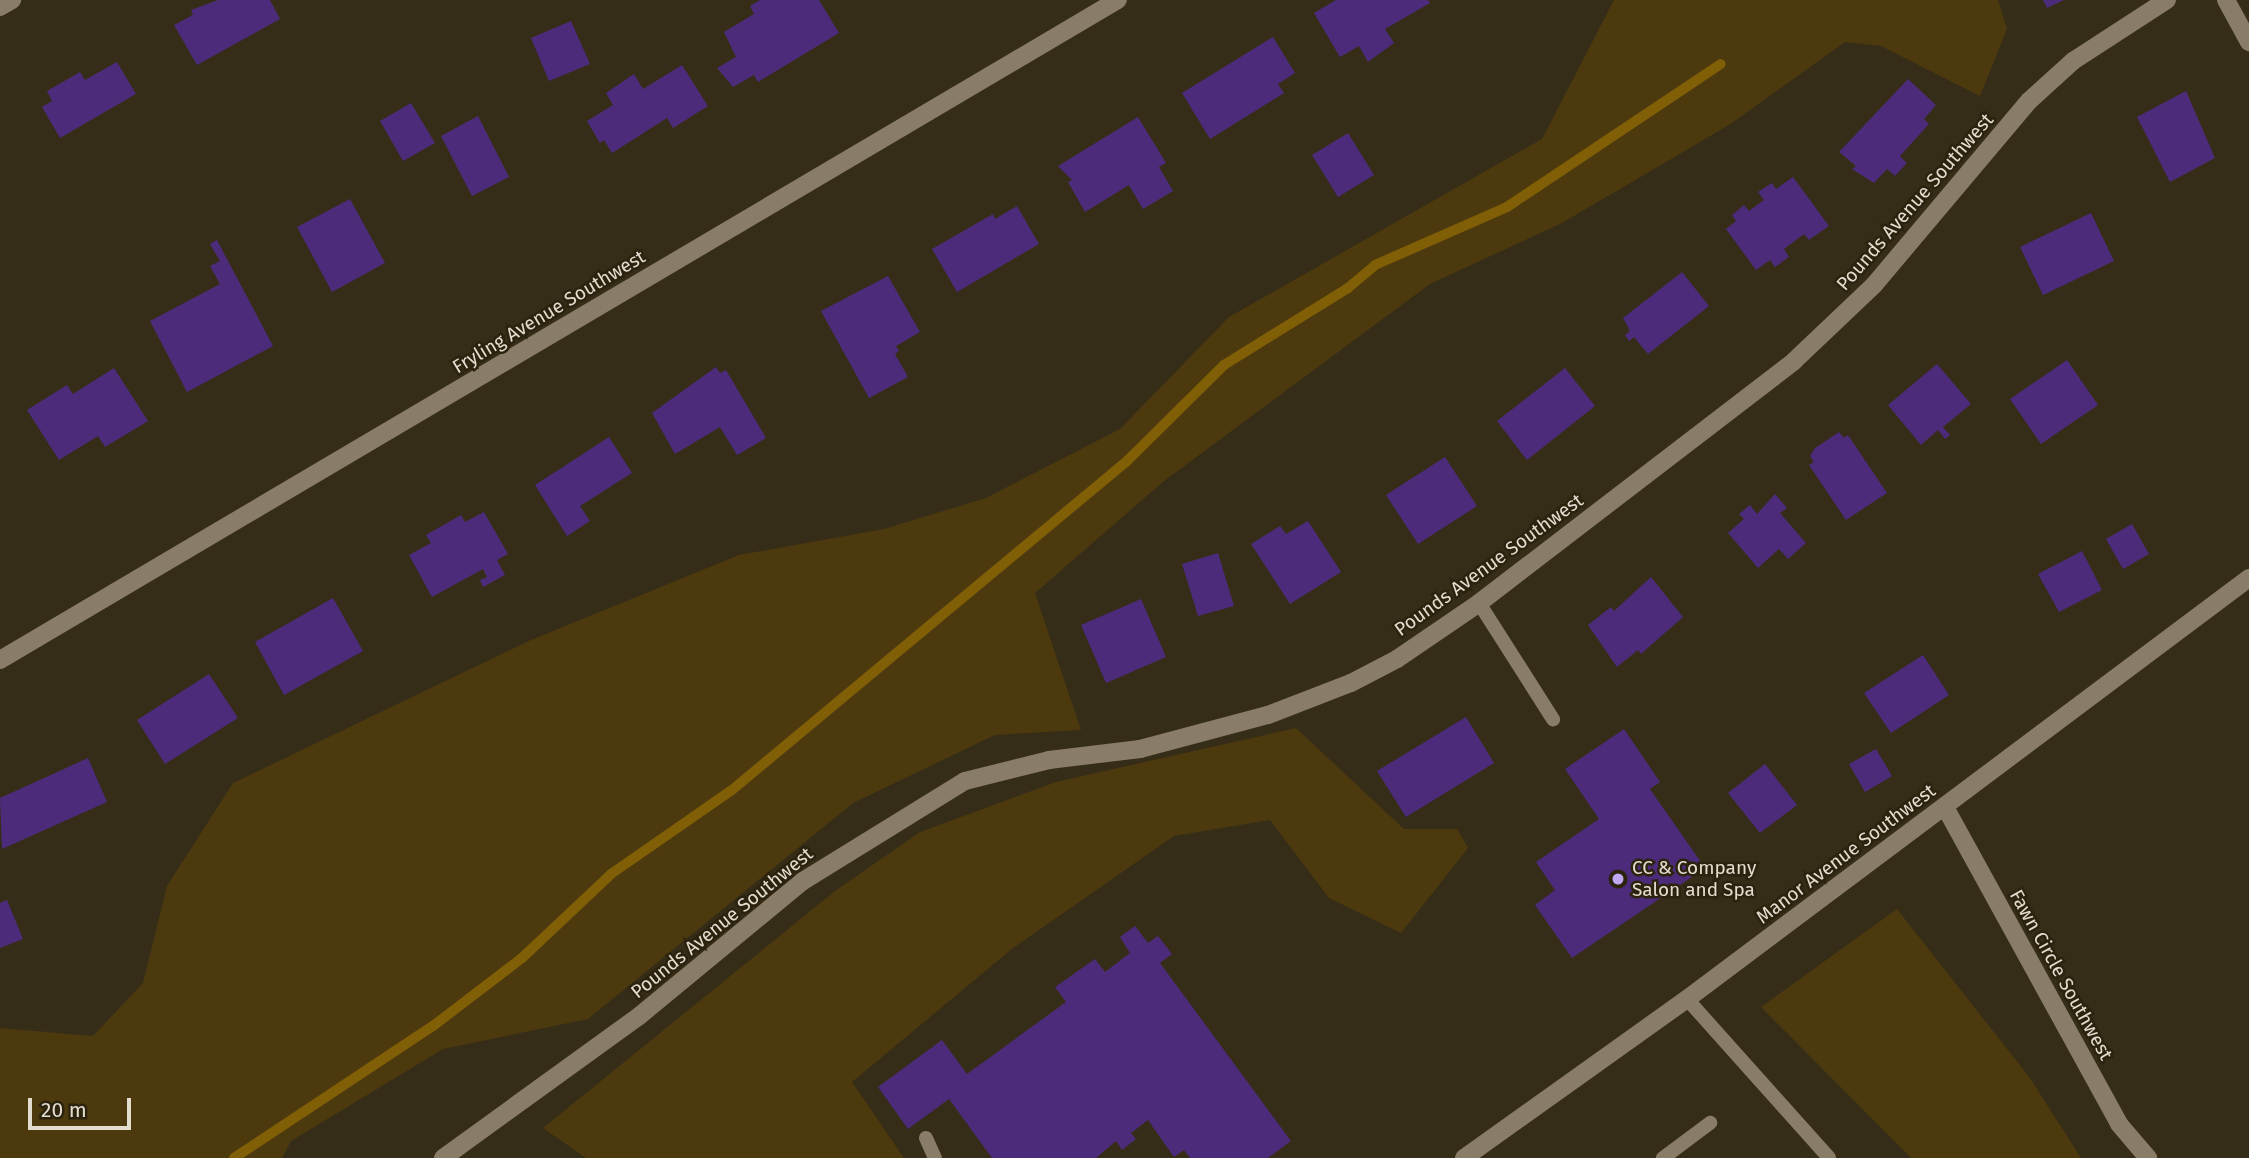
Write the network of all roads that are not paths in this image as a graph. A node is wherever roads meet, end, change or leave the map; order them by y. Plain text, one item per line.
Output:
1 (12, 0) edge
2 (1118, 0) edge
3 (2167, 0) edge
4 (2226, 0) edge
5 (0, 7) edge
6 (2249, 42) edge
7 (2249, 578) edge
8 (1479, 603) junction
9 (0, 660) edge
10 (1553, 719) dead end
11 (1945, 807) junction
12 (1687, 999) junction
13 (1710, 1123) dead end
14 (926, 1138) dead end
15 (443, 1158) edge
16 (935, 1158) edge
17 (1464, 1158) edge
18 (1663, 1158) edge
19 (1829, 1158) edge
20 (2148, 1158) edge

1 - 5 street
2 - 9 street, Fryling Avenue Southwest
3 - 8 street, Pounds Avenue Southwest
4 - 6 street
7 - 11 street, Manor Avenue Southwest
8 - 10 lane
8 - 15 street, Pounds Avenue Southwest
11 - 12 street, Manor Avenue Southwest
11 - 20 street, Fawn Circle Southwest
12 - 17 street, Manor Avenue Southwest
12 - 19 lane
13 - 18 lane
14 - 16 lane

